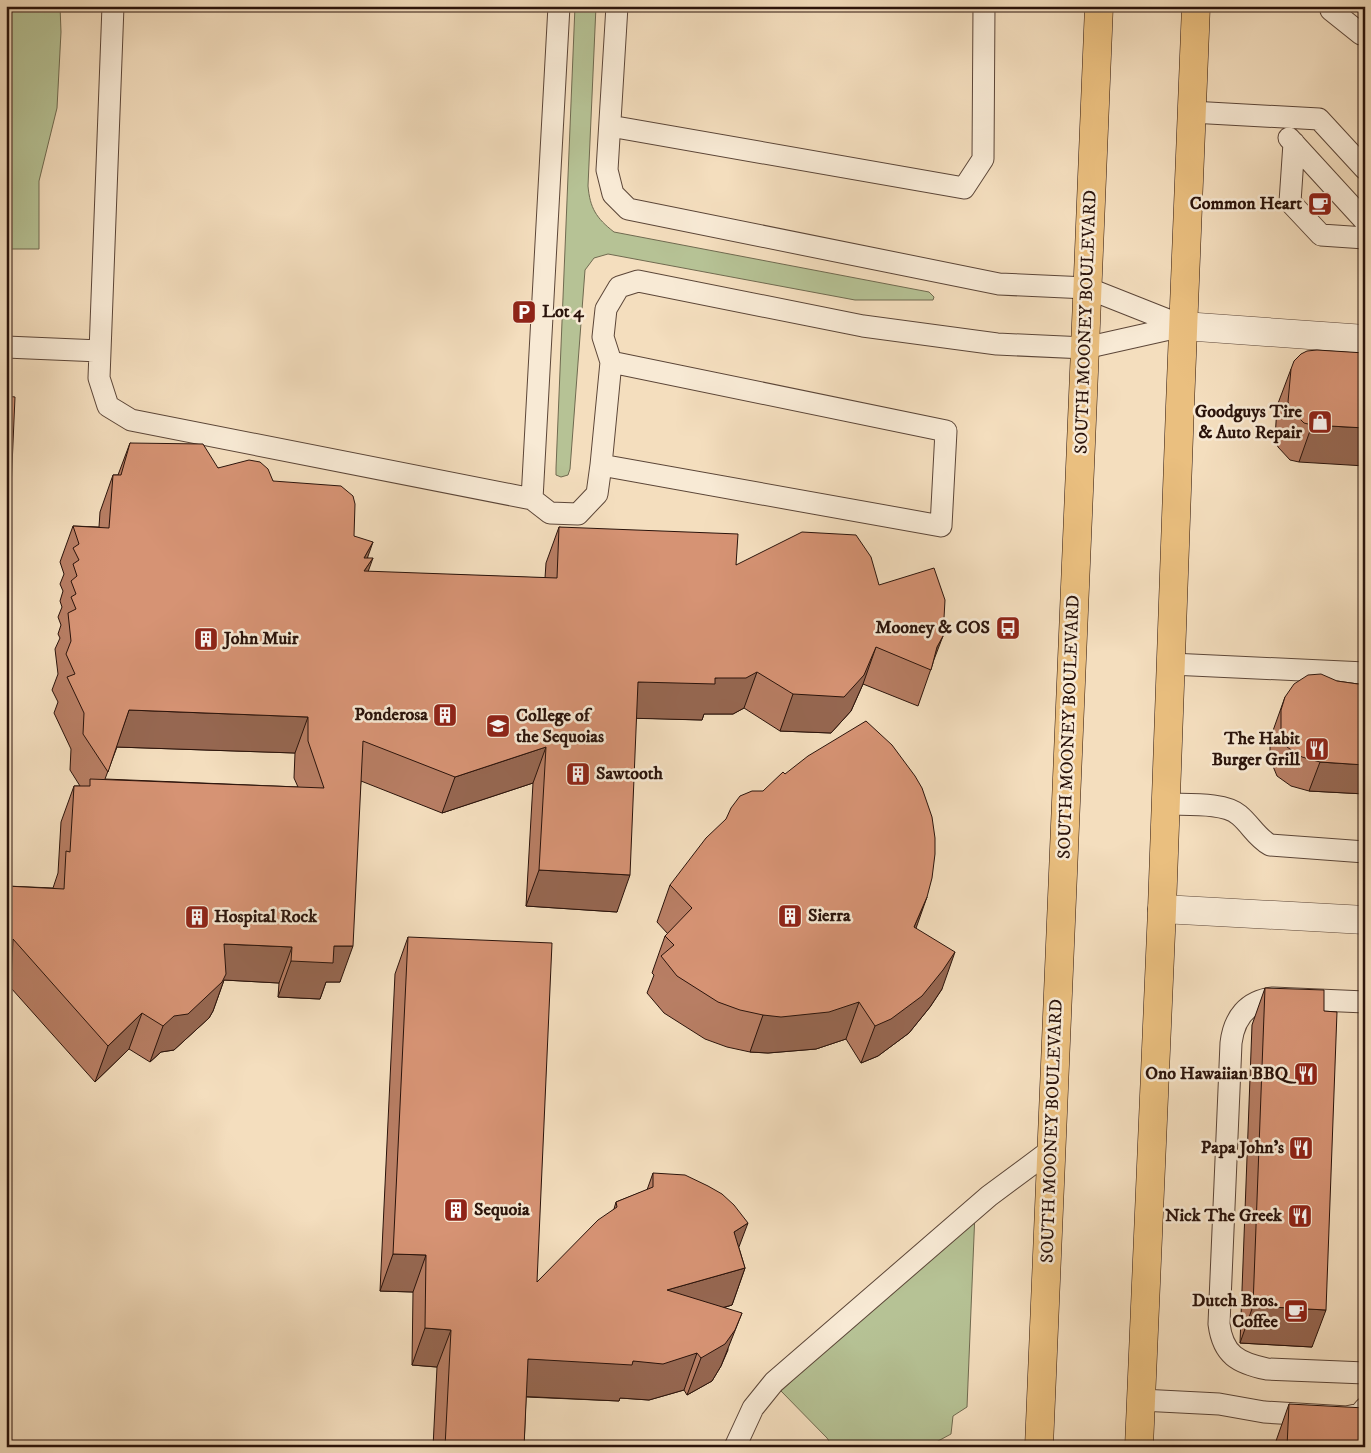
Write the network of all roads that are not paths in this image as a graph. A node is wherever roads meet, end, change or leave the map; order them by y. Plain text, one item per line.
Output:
1 (113, 6) edge
2 (559, 6) edge
3 (616, 6) edge
4 (984, 6) edge
5 (1099, 6) edge
6 (1196, 6) edge
7 (1330, 6) edge
8 (1365, 34) edge
9 (1191, 112) junction
10 (1269, 116) junction
11 (610, 126) junction
12 (1294, 143) junction
13 (1365, 169) edge
14 (1365, 221) edge
15 (1365, 238) edge
16 (1088, 288) junction
17 (1183, 326) junction
18 (1365, 339) edge
19 (6, 347) edge
20 (1085, 348) junction
21 (100, 351) junction
22 (612, 362) junction
23 (601, 465) junction
24 (532, 499) junction
25 (1172, 664) junction
26 (1286, 670) junction
27 (1365, 673) edge
28 (1310, 688) edge
29 (1166, 804) junction
30 (1365, 852) edge
31 (1162, 909) junction
32 (1365, 920) edge
33 (1365, 1002) edge
34 (1051, 1150) junction
35 (1365, 1373) edge
36 (1141, 1400) junction
37 (1365, 1408) edge
38 (735, 1447) edge
39 (1039, 1447) edge
40 (1139, 1447) edge

1 - 21 lane
2 - 24 lane
3 - 11 lane
4 - 11 lane
5 - 16 main road, SOUTH MOONEY BOULEVARD
6 - 9 main road
7 - 8 lane
9 - 10 lane
9 - 17 main road
10 - 12 lane
10 - 13 lane
11 - 16 lane
12 - 14 lane
12 - 15 lane
16 - 17 lane
16 - 20 main road, SOUTH MOONEY BOULEVARD
17 - 18 street
17 - 20 lane
17 - 25 main road
19 - 21 lane
20 - 22 lane
20 - 34 main road, SOUTH MOONEY BOULEVARD
21 - 24 lane
22 - 23 lane
22 - 23 lane
23 - 24 lane
25 - 26 lane
25 - 29 main road
26 - 27 lane
26 - 28 lane
29 - 30 lane
29 - 31 main road
31 - 32 street
31 - 36 main road
33 - 35 lane
34 - 38 lane
34 - 39 main road, SOUTH MOONEY BOULEVARD
36 - 37 lane
36 - 40 main road

